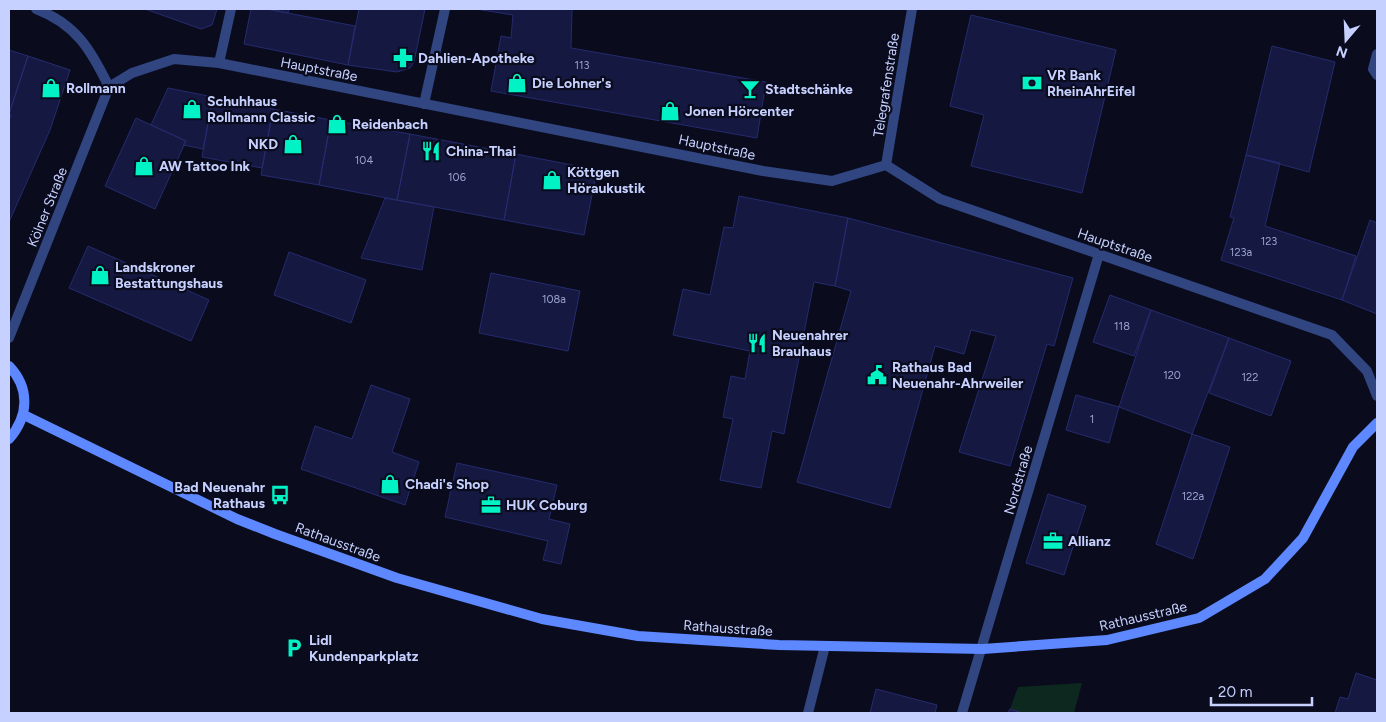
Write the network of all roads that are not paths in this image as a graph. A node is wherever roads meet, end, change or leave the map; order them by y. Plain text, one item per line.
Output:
1 (36, 9) edge
2 (231, 9) edge
3 (445, 9) edge
4 (912, 9) edge
5 (1377, 54) edge
6 (219, 63) junction
7 (1377, 74) edge
8 (109, 87) junction
9 (424, 104) junction
10 (886, 165) junction
11 (1099, 254) junction
12 (9, 338) edge
13 (9, 366) edge
14 (1377, 396) edge
15 (24, 415) junction
16 (1377, 422) edge
17 (9, 439) edge
18 (825, 646) junction
19 (982, 649) junction
20 (808, 713) edge
21 (962, 713) edge

1 - 8 street
2 - 6 street
3 - 9 street
4 - 10 street, Telegrafenstraße
5 - 7 street
6 - 8 street, Hauptstraße
6 - 9 street, Hauptstraße
8 - 12 street, Kölner Straße
9 - 10 street, Hauptstraße
10 - 11 street, Hauptstraße
11 - 14 street, Hauptstraße
11 - 19 street, Nordstraße
13 - 15 street
15 - 17 street
15 - 18 street, Rathausstraße
16 - 19 street, Rathausstraße
18 - 19 street, Rathausstraße
18 - 20 street
19 - 21 street, Nordstraße

